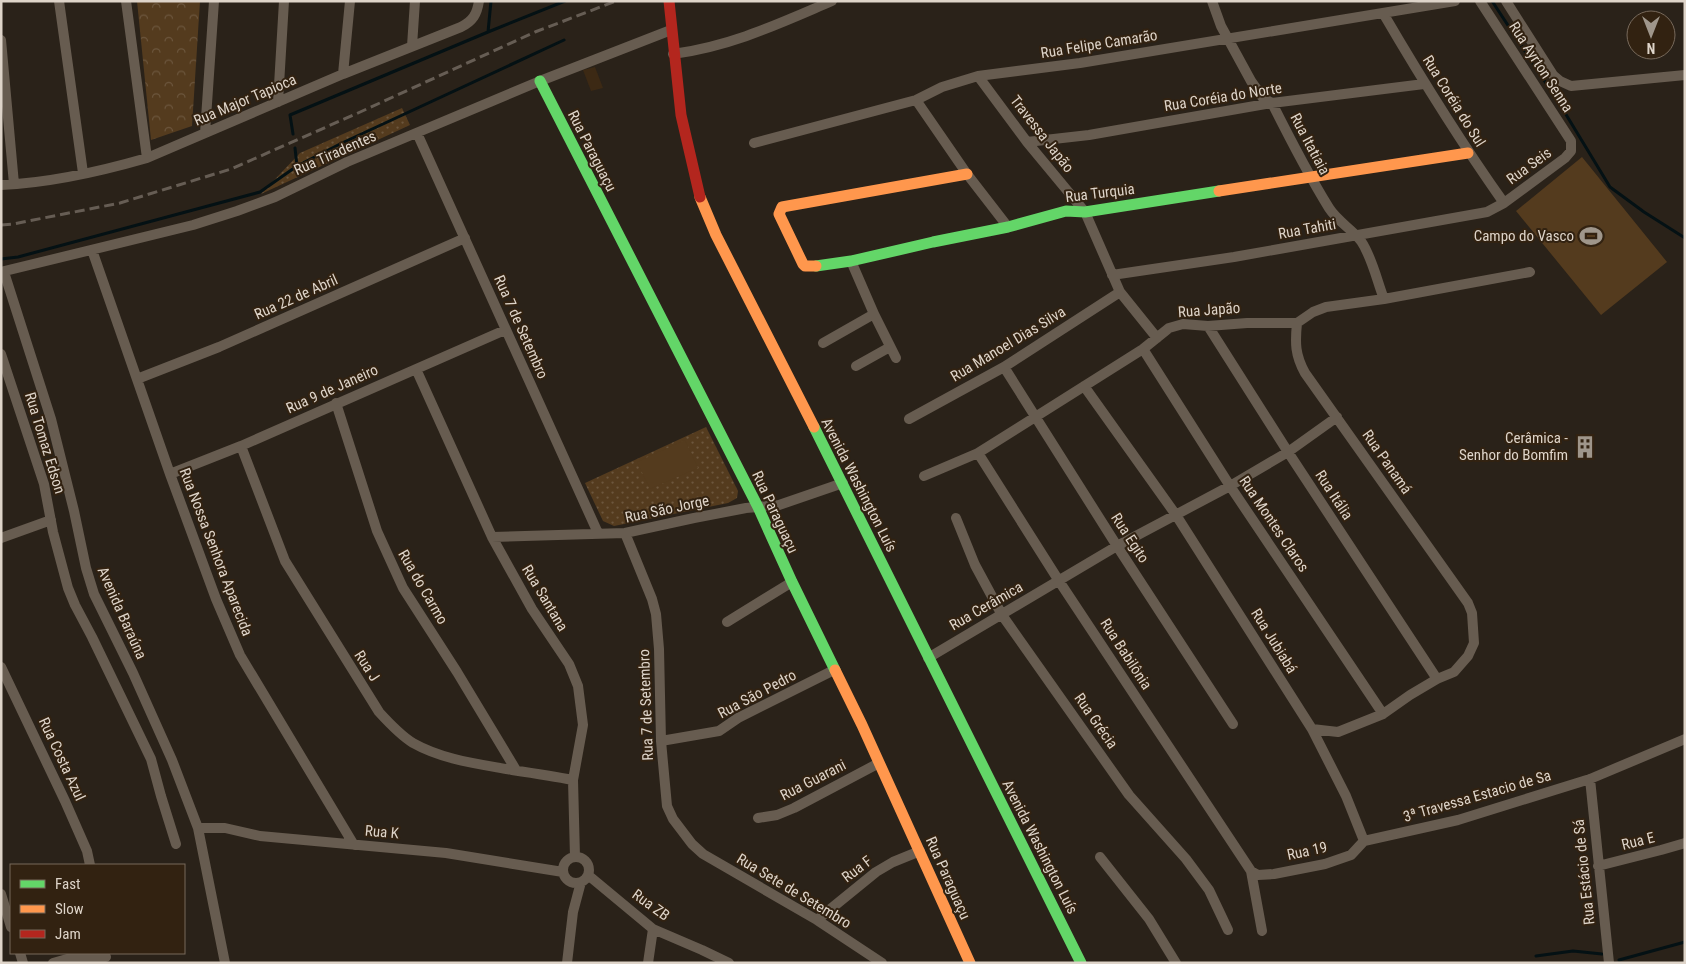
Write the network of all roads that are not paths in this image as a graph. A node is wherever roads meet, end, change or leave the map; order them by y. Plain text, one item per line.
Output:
1 (59, 1) edge
2 (126, 1) edge
3 (214, 1) edge
4 (284, 1) edge
5 (350, 1) edge
6 (416, 1) edge
7 (479, 1) edge
8 (669, 1) edge
9 (832, 1) edge
10 (1212, 1) edge
11 (1455, 1) edge
12 (1480, 1) edge
13 (1506, 1) edge
14 (1383, 13) junction
15 (671, 30) junction
16 (1228, 38) junction
17 (1, 40) edge
18 (412, 46) junction
19 (673, 54) junction
20 (343, 74) junction
21 (1685, 75) edge
22 (978, 76) junction
23 (540, 81) junction
24 (1424, 84) junction
25 (4, 87) edge
26 (916, 100) junction
27 (278, 102) junction
28 (1272, 103) junction
29 (205, 133) junction
30 (417, 133) junction
31 (1028, 142) junction
32 (754, 143) dead end
33 (1571, 152) joint
34 (1468, 153) junction
35 (147, 158) junction
36 (83, 173) junction
37 (967, 174) junction
38 (1310, 176) junction
39 (1, 184) edge
40 (14, 184) junction
41 (1504, 203) junction
42 (1085, 212) junction
43 (1008, 227) junction
44 (1356, 235) junction
45 (465, 238) junction
46 (92, 250) junction
47 (851, 261) junction
48 (2, 272) edge
49 (1530, 272) dead end
50 (1112, 275) junction
51 (1120, 292) junction
52 (1384, 299) junction
53 (874, 314) junction
54 (1298, 323) junction
55 (1208, 326) junction
56 (505, 330) junction
57 (1157, 338) junction
58 (823, 343) dead end
59 (890, 347) junction
60 (1143, 349) junction
61 (1, 354) edge
62 (896, 358) dead end
63 (856, 366) dead end
64 (1004, 367) junction
65 (416, 369) junction
66 (137, 379) junction
67 (1084, 386) junction
68 (336, 403) junction
69 (1035, 416) junction
70 (1337, 417) junction
71 (909, 419) dead end
72 (241, 446) junction
73 (1288, 452) junction
74 (978, 453) junction
75 (170, 474) junction
76 (924, 476) dead end
77 (843, 484) junction
78 (1230, 486) junction
79 (758, 507) junction
80 (1176, 515) junction
81 (956, 518) dead end
82 (50, 520) junction
83 (598, 533) junction
84 (624, 533) junction
85 (492, 537) junction
86 (1, 538) edge
87 (1117, 546) junction
88 (1059, 580) junction
89 (792, 582) junction
90 (1002, 615) junction
91 (727, 622) dead end
92 (928, 658) junction
93 (834, 670) junction
94 (3, 673) edge
95 (1437, 679) junction
96 (1383, 714) junction
97 (1233, 724) dead end
98 (1312, 729) junction
99 (1685, 739) edge
100 (661, 741) junction
101 (879, 763) junction
102 (516, 770) junction
103 (1590, 779) junction
104 (572, 780) junction
105 (758, 818) dead end
106 (198, 828) junction
107 (1364, 841) junction
108 (1685, 843) edge
109 (176, 844) dead end
110 (692, 844) joint
111 (354, 845) junction
112 (920, 851) junction
113 (575, 857) junction
114 (1100, 857) dead end
115 (90, 864) edge
116 (1598, 866) junction
117 (1251, 871) junction
118 (563, 872) junction
119 (584, 878) junction
120 (1, 894) edge
121 (817, 920) junction
122 (10, 924) edge
123 (653, 929) junction
124 (1228, 930) dead end
125 (1262, 930) dead end
126 (106, 957) edge
127 (53, 963) edge
128 (224, 963) edge
129 (567, 963) edge
130 (648, 963) edge
131 (729, 963) edge
132 (882, 963) edge
133 (970, 963) edge
134 (1081, 963) edge
135 (1176, 963) edge
136 (1609, 963) edge

1 - 36 street
2 - 35 street
3 - 29 street
4 - 27 street
5 - 20 street
6 - 18 street
7 - 18 street, Rua Major Tapioca
8 - 15 street, Avenida Washington Luís
9 - 19 street
10 - 16 street, Rua Itatiaia
11 - 14 street, Rua Felipe Camarão
12 - 33 street, Rua Ayrton Senna
13 - 21 street, Rua Ayrton Senna
14 - 16 street, Rua Felipe Camarão
14 - 24 street, Rua Coréia do Sul
15 - 19 street, Avenida Washington Luís
15 - 23 street, Rua Tiradentes
16 - 22 street, Rua Felipe Camarão
16 - 28 street, Rua Itatiaia
17 - 25 street
18 - 20 street, Rua Major Tapioca
19 - 77 street, Avenida Washington Luís
20 - 27 street, Rua Major Tapioca
22 - 26 street, Rua Felipe Camarão
22 - 31 street, Travessa Japão
23 - 30 street, Rua Tiradentes
23 - 79 street, Rua Paraguaçu
24 - 28 street, Rua Coréia do Norte
24 - 34 street, Rua Coréia do Sul
25 - 40 street
26 - 32 street, Rua Felipe Camarão
26 - 37 street
27 - 29 street, Rua Major Tapioca
28 - 31 street, Rua Coréia do Norte
28 - 38 street, Rua Itatiaia
29 - 35 street, Rua Major Tapioca
30 - 45 street, Rua 7 de Setembro
30 - 46 street, Rua Tiradentes
31 - 42 street, Travessa Japão
33 - 41 street, Rua Seis
34 - 38 street, Rua Turquia
34 - 41 street, Rua Coréia do Sul
35 - 36 street, Rua Major Tapioca
36 - 40 street, Rua Major Tapioca
37 - 43 street
37 - 47 street, Rua Turquia
38 - 42 street, Rua Turquia
38 - 44 street, Rua Itatiaia
39 - 40 street, Rua Major Tapioca
41 - 44 street, Rua Tahiti
42 - 43 street, Rua Turquia
42 - 50 street, Travessa Japão
43 - 47 street, Rua Turquia
44 - 50 street, Rua Tahiti
44 - 52 street, Rua Itatiaia
45 - 56 street, Rua 7 de Setembro
45 - 66 street, Rua 22 de Abril
46 - 48 street, Rua Tiradentes
46 - 66 street, Rua Nossa Senhora Aparecida
47 - 53 street
48 - 106 street, Avenida Baraúna
49 - 52 street
50 - 51 street, Travessa Japão
51 - 57 street, Travessa Japão
51 - 64 street, Rua Manoel Dias Silva
52 - 54 street
53 - 58 street
53 - 59 street
54 - 55 street, Rua Japão
54 - 70 street, Rua Panamá
55 - 57 street, Rua Japão
55 - 73 street, Rua Itália
56 - 65 street, Rua 9 de Janeiro
56 - 83 street, Rua 7 de Setembro
57 - 60 street, Rua Japão
59 - 62 street
59 - 63 street
60 - 67 street, Rua Japão
60 - 78 street, Rua Montes Claros
61 - 82 street, Rua Tomaz Edson
64 - 69 street, Rua Egito
64 - 71 street, Rua Manoel Dias Silva
65 - 68 street, Rua 9 de Janeiro
65 - 85 street, Rua Santana
66 - 75 street, Rua Nossa Senhora Aparecida
67 - 69 street, Rua Japão
67 - 80 street, Rua Jubiabá
68 - 72 street, Rua 9 de Janeiro
68 - 102 street, Rua do Carmo
69 - 74 street, Rua Japão
69 - 87 street, Rua Egito
70 - 73 street, Rua Cerâmica
70 - 95 street, Rua Panamá
72 - 75 street, Rua 9 de Janeiro
72 - 102 street, Rua J
73 - 78 street, Rua Cerâmica
73 - 95 street, Rua Itália
74 - 76 street, Rua Japão
74 - 88 street, Rua Babilônia
75 - 111 street, Rua Nossa Senhora Aparecida
77 - 79 street, Rua São Jorge
77 - 92 street, Avenida Washington Luís
78 - 80 street, Rua Cerâmica
78 - 96 street, Rua Montes Claros
79 - 84 street, Rua São Jorge
79 - 89 street, Rua Paraguaçu
80 - 87 street, Rua Cerâmica
80 - 98 street, Rua Jubiabá
81 - 90 street, Rua Grécia
82 - 86 street
82 - 109 street, Rua Tomaz Edson
83 - 84 street, Rua São Jorge
83 - 85 street, Rua São Jorge
84 - 100 street, Rua 7 de Setembro
85 - 104 street, Rua Santana
87 - 88 street, Rua Cerâmica
87 - 97 street, Rua Egito
88 - 90 street, Rua Cerâmica
88 - 117 street, Rua Babilônia
89 - 91 street
89 - 93 street, Rua Paraguaçu
90 - 92 street, Rua Cerâmica
90 - 124 street, Rua Grécia
92 - 134 street, Avenida Washington Luís
93 - 100 street, Rua São Pedro
93 - 101 street, Rua Paraguaçu
94 - 115 street, Rua Costa Azul
95 - 96 street
96 - 98 street
98 - 107 street
99 - 103 street, 3ª Travessa Estacio de Sa
100 - 110 street, Rua 7 de Setembro
101 - 105 street, Rua Guarani
101 - 112 street, Rua Paraguaçu
102 - 104 street, Rua J
103 - 107 street, 3ª Travessa Estacio de Sa
103 - 116 street, Rua Estácio de Sá
104 - 113 street, Rua Santana
106 - 111 street, Rua K
106 - 128 street, Avenida Baraúna
107 - 117 street, Rua 19
108 - 116 street, Rua E
110 - 121 street, Rua Sete de Setembro
111 - 118 street, Rua K
112 - 121 street, Rua F
112 - 133 street, Rua Paraguaçu
113 - 118 street
113 - 119 street
114 - 135 street
116 - 136 street, Rua Estácio de Sá
117 - 125 street
118 - 119 street
119 - 123 street, Rua ZB
119 - 129 street
120 - 122 street
121 - 132 street, Rua Sete de Setembro
123 - 130 street
123 - 131 street, Rua ZB
126 - 127 street

